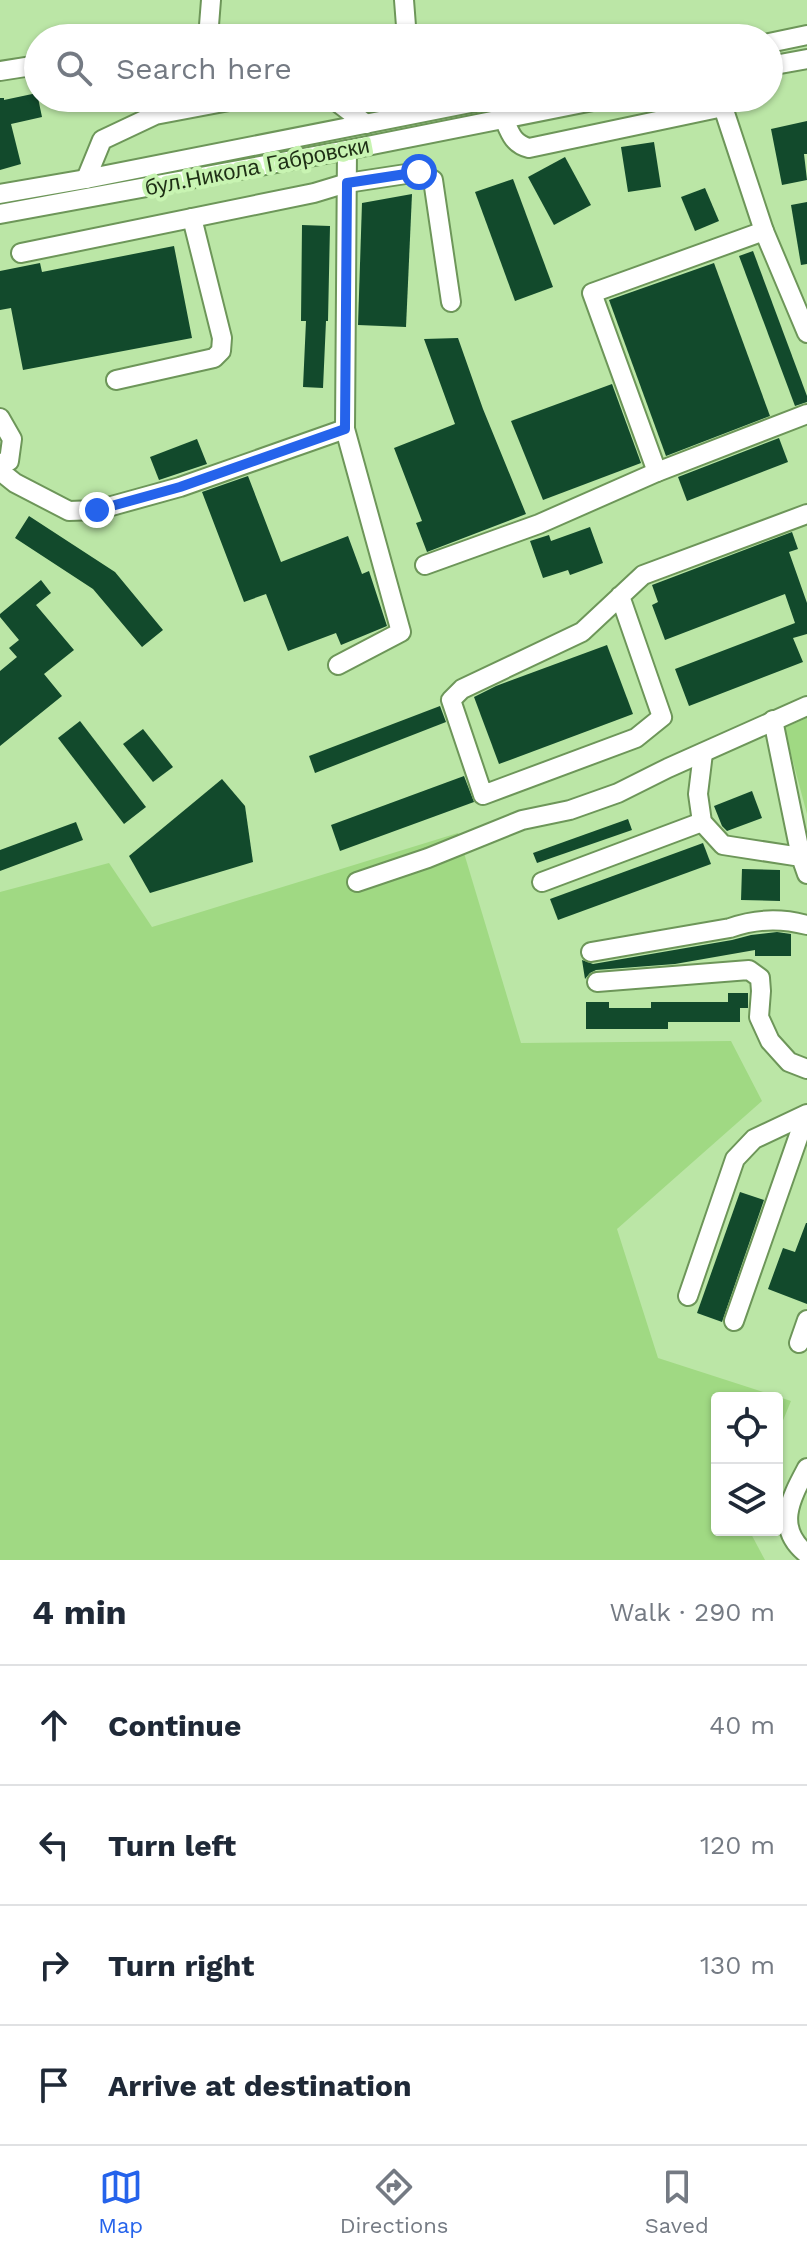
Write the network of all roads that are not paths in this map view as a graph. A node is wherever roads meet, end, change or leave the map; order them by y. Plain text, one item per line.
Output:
1 (211, 0) edge
2 (404, 0) edge
3 (209, 24) edge
4 (406, 24) edge
5 (807, 35) edge
6 (783, 40) edge
7 (807, 59) edge
8 (783, 63) edge
9 (24, 67) edge
10 (0, 71) edge
11 (171, 112) edge
12 (350, 112) edge
13 (398, 112) edge
14 (539, 112) edge
15 (680, 112) edge
16 (725, 112) edge
17 (504, 119) junction
18 (366, 124) junction
19 (347, 150) junction
20 (86, 179) junction
21 (347, 183) junction
22 (0, 194) edge
23 (0, 214) edge
24 (192, 218) junction
25 (764, 231) junction
26 (21, 253) dead end
27 (451, 302) dead end
28 (807, 333) edge
29 (116, 380) dead end
30 (807, 414) edge
31 (0, 418) edge
32 (345, 429) junction
33 (0, 463) edge
34 (0, 471) edge
35 (657, 472) junction
36 (807, 514) edge
37 (425, 565) dead end
38 (620, 596) junction
39 (338, 665) dead end
40 (807, 706) edge
41 (773, 720) junction
42 (703, 753) junction
43 (702, 822) junction
44 (804, 866) edge
45 (357, 882) dead end
46 (542, 882) dead end
47 (807, 925) edge
48 (591, 952) dead end
49 (597, 982) dead end
50 (807, 1069) edge
51 (807, 1114) edge
52 (688, 1296) dead end
53 (807, 1320) edge
54 (734, 1321) dead end
55 (799, 1343) dead end
56 (807, 1468) edge
57 (807, 1554) edge

1 - 3 street
2 - 4 street
5 - 6 street
7 - 8 street
9 - 10 street
11 - 20 street
12 - 18 street
13 - 18 street, бул.Никола Габровски
14 - 17 street, бул.Никола Габровски
15 - 17 street
16 - 25 street
17 - 19 street, бул.Никола Габровски
18 - 20 street, бул.Никола Габровски
19 - 21 street
19 - 23 street, бул.Никола Габровски
20 - 22 street, бул.Никола Габровски
21 - 24 street
21 - 27 street
21 - 32 street
24 - 26 street
24 - 29 street
25 - 28 street
25 - 35 street
30 - 35 street
31 - 33 street
32 - 34 street
32 - 39 street
35 - 37 street
36 - 38 street
38 - 38 street
40 - 41 street
41 - 42 street
41 - 44 street
42 - 43 street
42 - 45 street
43 - 44 street
43 - 46 street
47 - 48 street
49 - 50 street
51 - 52 street
51 - 54 street
53 - 55 street
56 - 57 street

